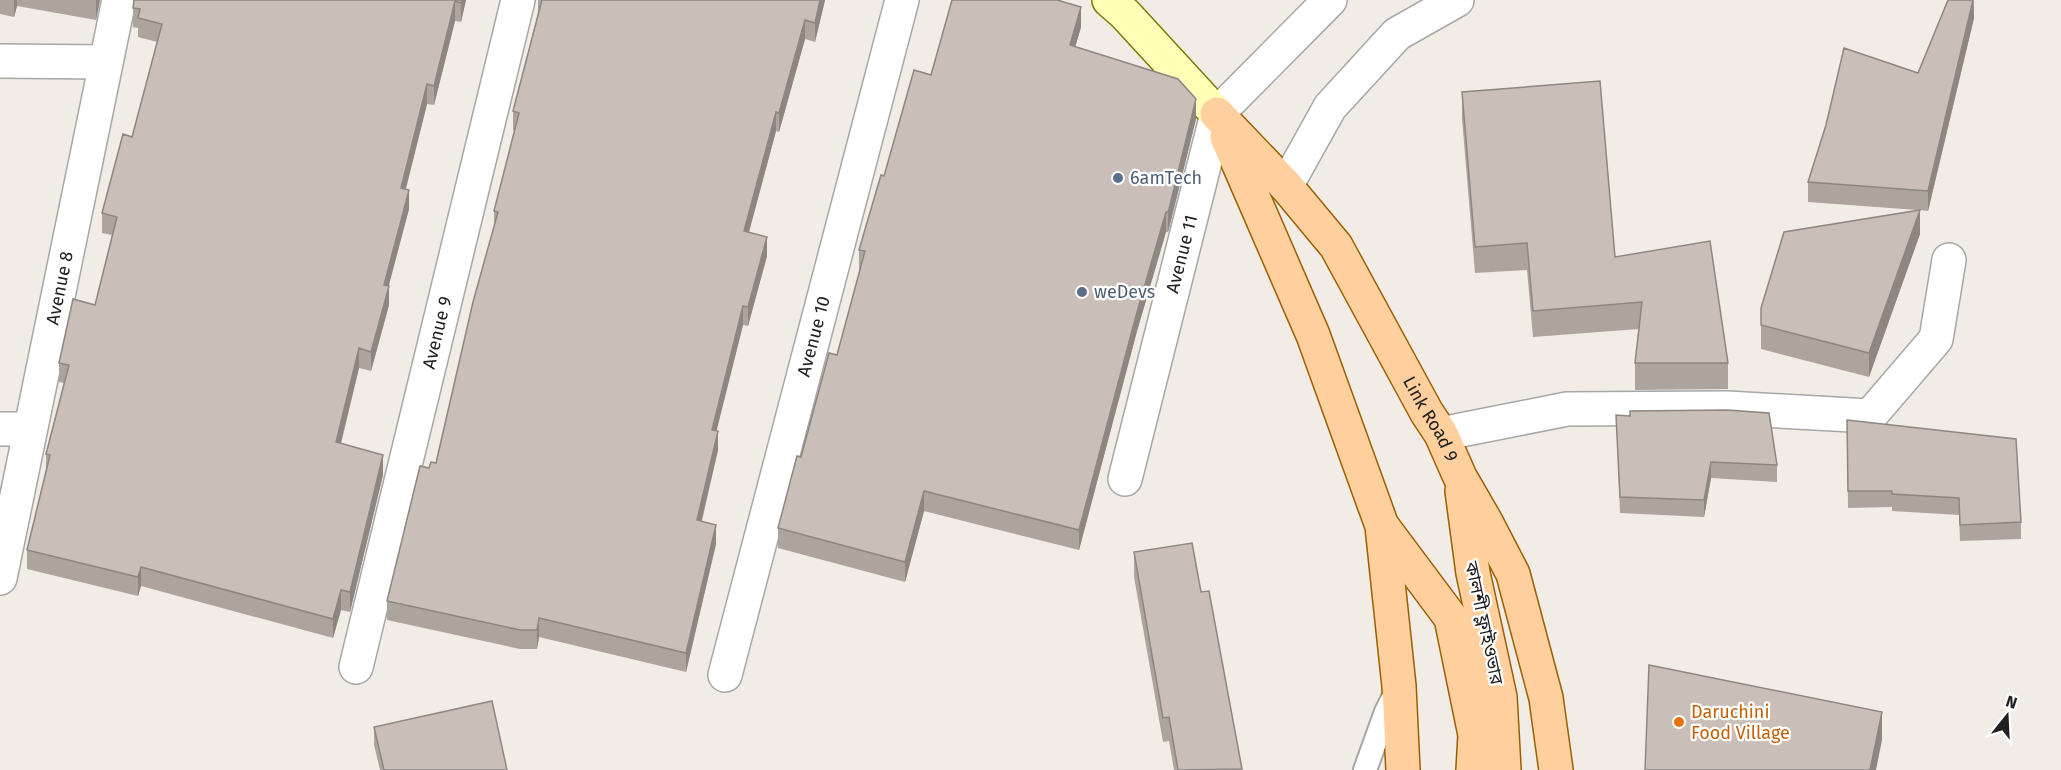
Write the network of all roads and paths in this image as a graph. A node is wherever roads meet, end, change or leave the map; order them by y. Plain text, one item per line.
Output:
1 (119, 0) edge
2 (518, 0) edge
3 (902, 0) edge
4 (1109, 0) edge
5 (1330, 0) edge
6 (1457, 0) edge
7 (0, 61) edge
8 (105, 62) junction
9 (1216, 114) junction
10 (1286, 186) junction
11 (1949, 260) dead end
12 (15, 429) edge
13 (1441, 434) junction
14 (1460, 477) junction
15 (1125, 479) dead end
16 (1382, 525) junction
17 (0, 578) edge
18 (356, 667) dead end
19 (724, 675) dead end
20 (1399, 686) junction
21 (1365, 770) edge
22 (1403, 770) edge
23 (1473, 770) edge
24 (1504, 770) edge
25 (1556, 770) edge

1 - 8 street, Avenue 8
2 - 18 street, Avenue 9
3 - 19 street, Avenue 10
4 - 9 main road, Link Road 9
5 - 9 street
6 - 10 street
7 - 8 street
8 - 12 street, Avenue 8
9 - 10 main road, Link Road 9
9 - 15 street, Avenue 11
9 - 16 main road, Link Road 9
10 - 13 main road, Link Road 9
11 - 13 street
12 - 17 street, Avenue 8
13 - 14 main road, Link Road 9
14 - 24 main road, কালশী ফ্লাইওভার
14 - 25 main road, Link Road 9
16 - 20 main road, Link Road 9
16 - 23 main road
20 - 21 lane
20 - 22 main road, Link Road 9

